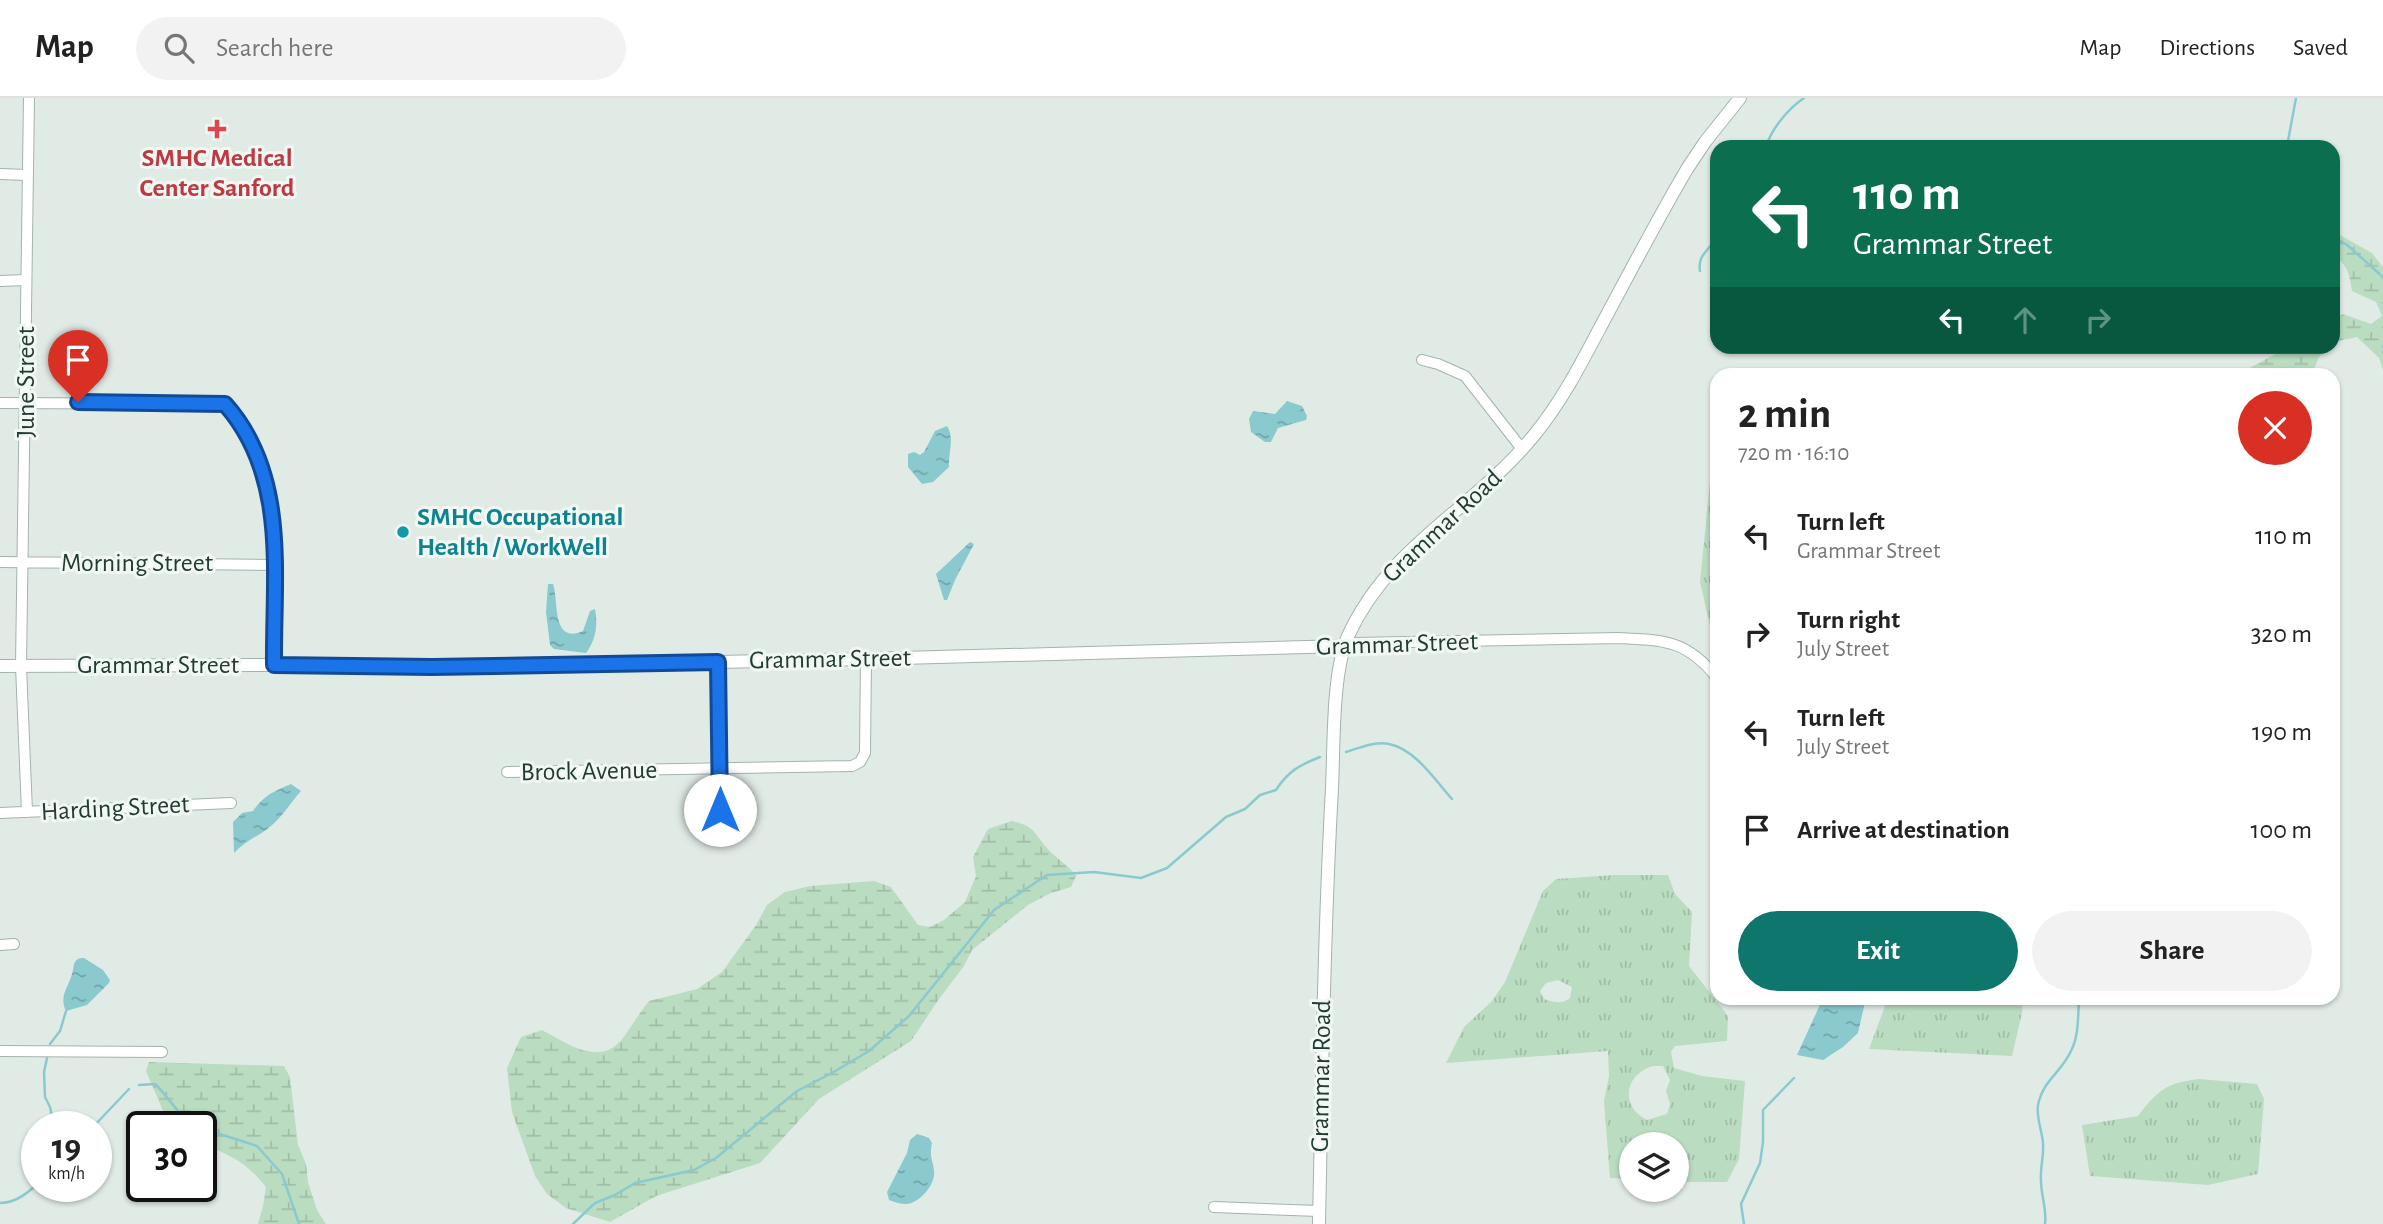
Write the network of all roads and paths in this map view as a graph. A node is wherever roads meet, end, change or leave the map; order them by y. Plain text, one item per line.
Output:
1 (29, 98) edge
2 (1741, 98) edge
3 (0, 174) edge
4 (28, 174) junction
5 (26, 280) junction
6 (0, 281) edge
7 (1422, 360) dead end
8 (0, 402) edge
9 (26, 402) junction
10 (1522, 449) junction
11 (0, 562) edge
12 (24, 562) junction
13 (274, 565) junction
14 (1344, 646) junction
15 (866, 659) junction
16 (718, 662) junction
17 (274, 665) junction
18 (0, 666) edge
19 (21, 666) junction
20 (1710, 669) edge
21 (720, 770) junction
22 (507, 772) dead end
23 (231, 803) dead end
24 (720, 810) dead end
25 (27, 812) junction
26 (0, 813) edge
27 (14, 944) dead end
28 (0, 945) edge
29 (0, 1051) edge
30 (162, 1052) dead end
31 (1214, 1207) dead end
32 (1319, 1217) edge

1 - 4 street, June Street
2 - 10 street, Grammar Road
3 - 4 street
4 - 5 street, June Street
5 - 6 street
5 - 9 street, June Street
7 - 10 street
8 - 9 street
9 - 12 street, June Street
9 - 13 street
10 - 14 street, Grammar Road
11 - 12 street, Morning Street
12 - 13 street, Morning Street
12 - 19 street, June Street
13 - 17 street
14 - 15 street, Grammar Street
14 - 20 street, Grammar Street
14 - 32 street, Grammar Road
15 - 16 street, Grammar Street
15 - 21 street, Brock Avenue
16 - 17 street, Grammar Street
16 - 21 street
17 - 19 street, Grammar Street
18 - 19 street, Grammar Street
19 - 25 street, June Street
21 - 22 street, Brock Avenue
21 - 24 street
23 - 25 street, Harding Street
25 - 26 street, Harding Street
27 - 28 street
29 - 30 street
31 - 32 street

